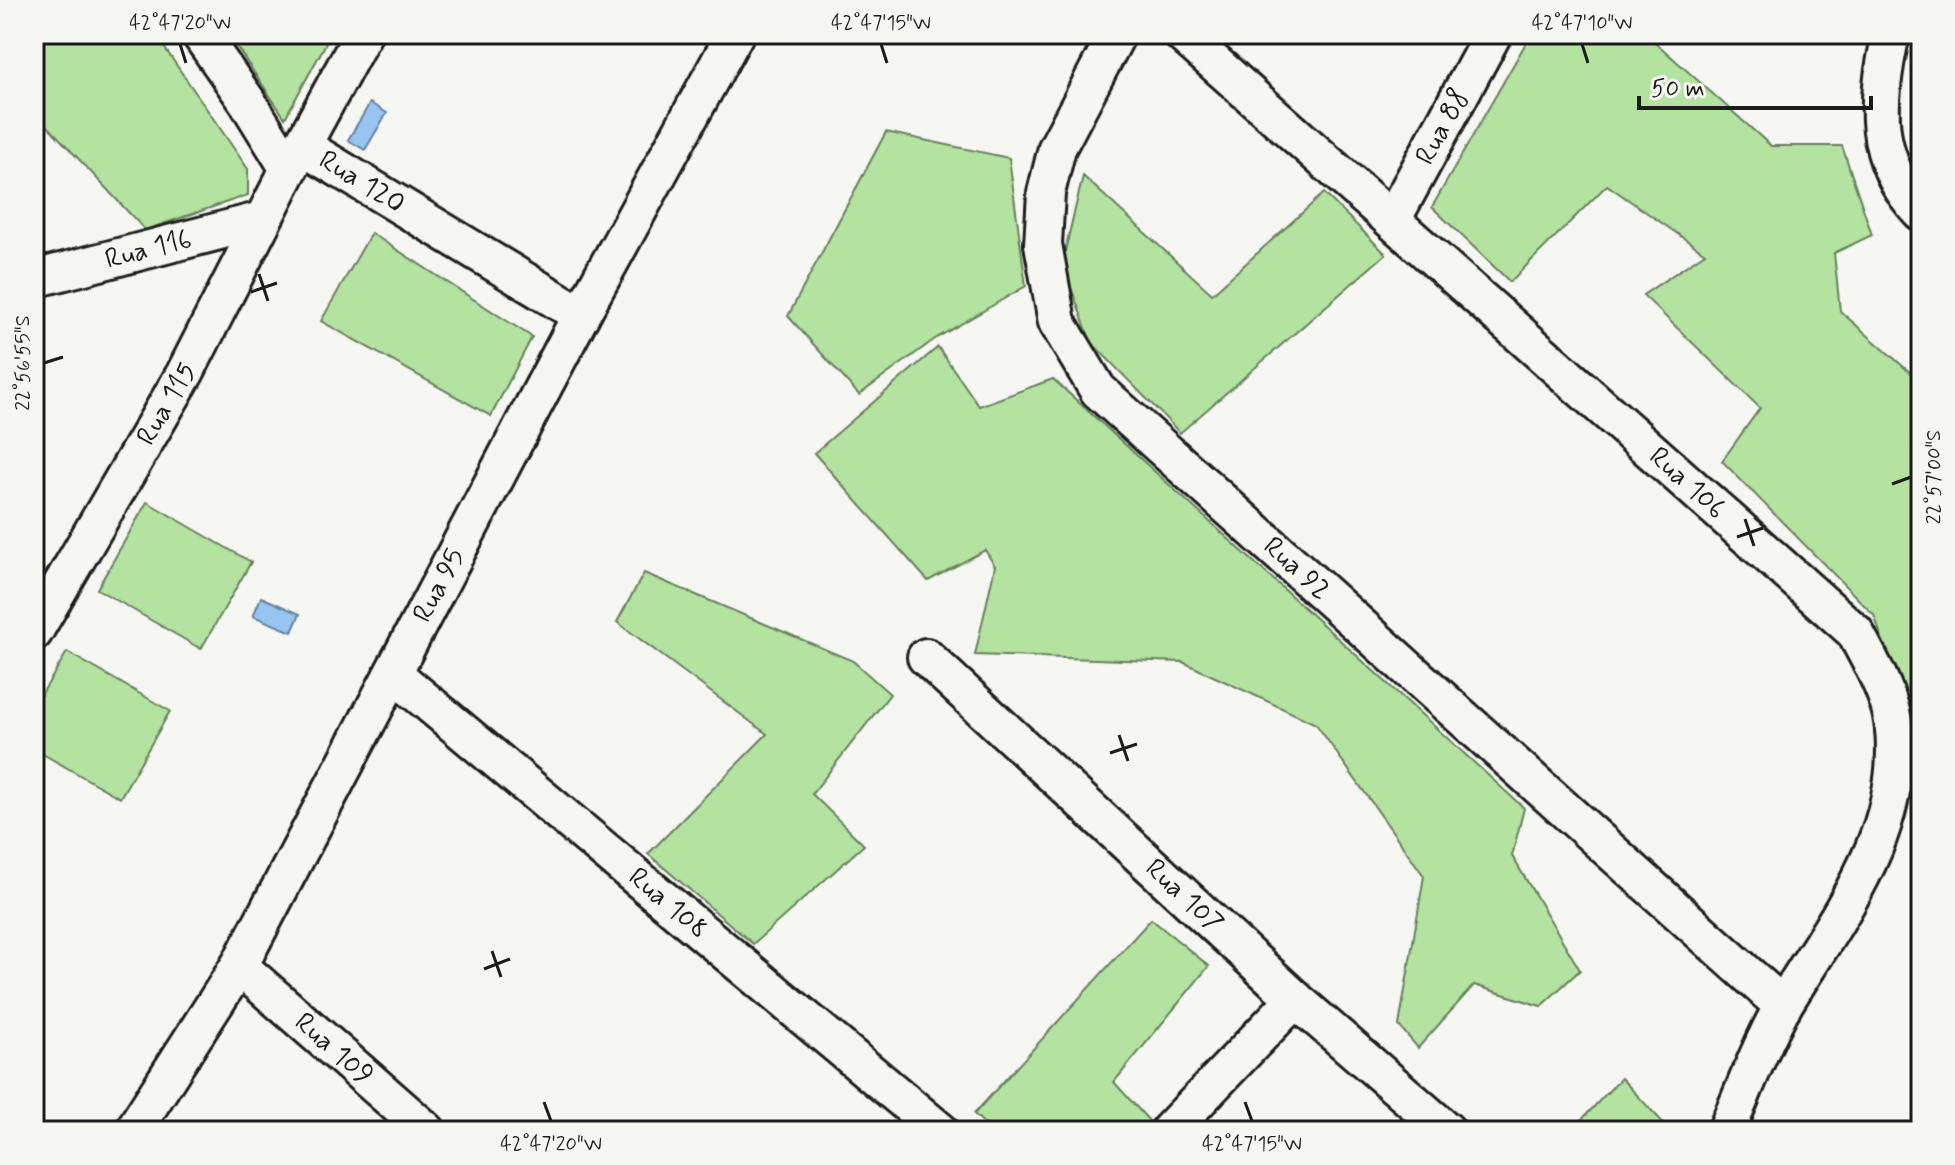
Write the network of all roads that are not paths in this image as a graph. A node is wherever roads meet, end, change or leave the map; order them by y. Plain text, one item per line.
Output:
1 (200, 34) edge
2 (363, 34) edge
3 (735, 34) edge
4 (1117, 34) edge
5 (1182, 34) edge
6 (1493, 34) edge
7 (1891, 34) edge
8 (296, 157) junction
9 (1921, 212) edge
10 (262, 220) junction
11 (1392, 220) junction
12 (34, 279) edge
13 (581, 315) junction
14 (34, 632) edge
15 (926, 657) dead end
16 (395, 675) junction
17 (239, 966) junction
18 (1295, 999) junction
19 (1783, 1006) junction
20 (133, 1131) edge
21 (427, 1131) edge
22 (940, 1131) edge
23 (1169, 1131) edge
24 (1447, 1131) edge
25 (1726, 1131) edge

1 - 8 street, Rua 120
2 - 8 street, Rua 115
3 - 13 street, Rua 95
4 - 19 street, Rua 92
5 - 11 street, Rua 106
6 - 11 street, Rua 88
7 - 9 street
8 - 10 street, Rua 115
8 - 13 street, Rua 120
10 - 12 street, Rua 116
10 - 14 street, Rua 115
11 - 19 street, Rua 106
13 - 16 street, Rua 95
15 - 18 street, Rua 107
16 - 17 street, Rua 95
16 - 22 street, Rua 108
17 - 20 street, Rua 95
17 - 21 street, Rua 109
18 - 23 street
18 - 24 street, Rua 107
19 - 25 street, Rua 106

